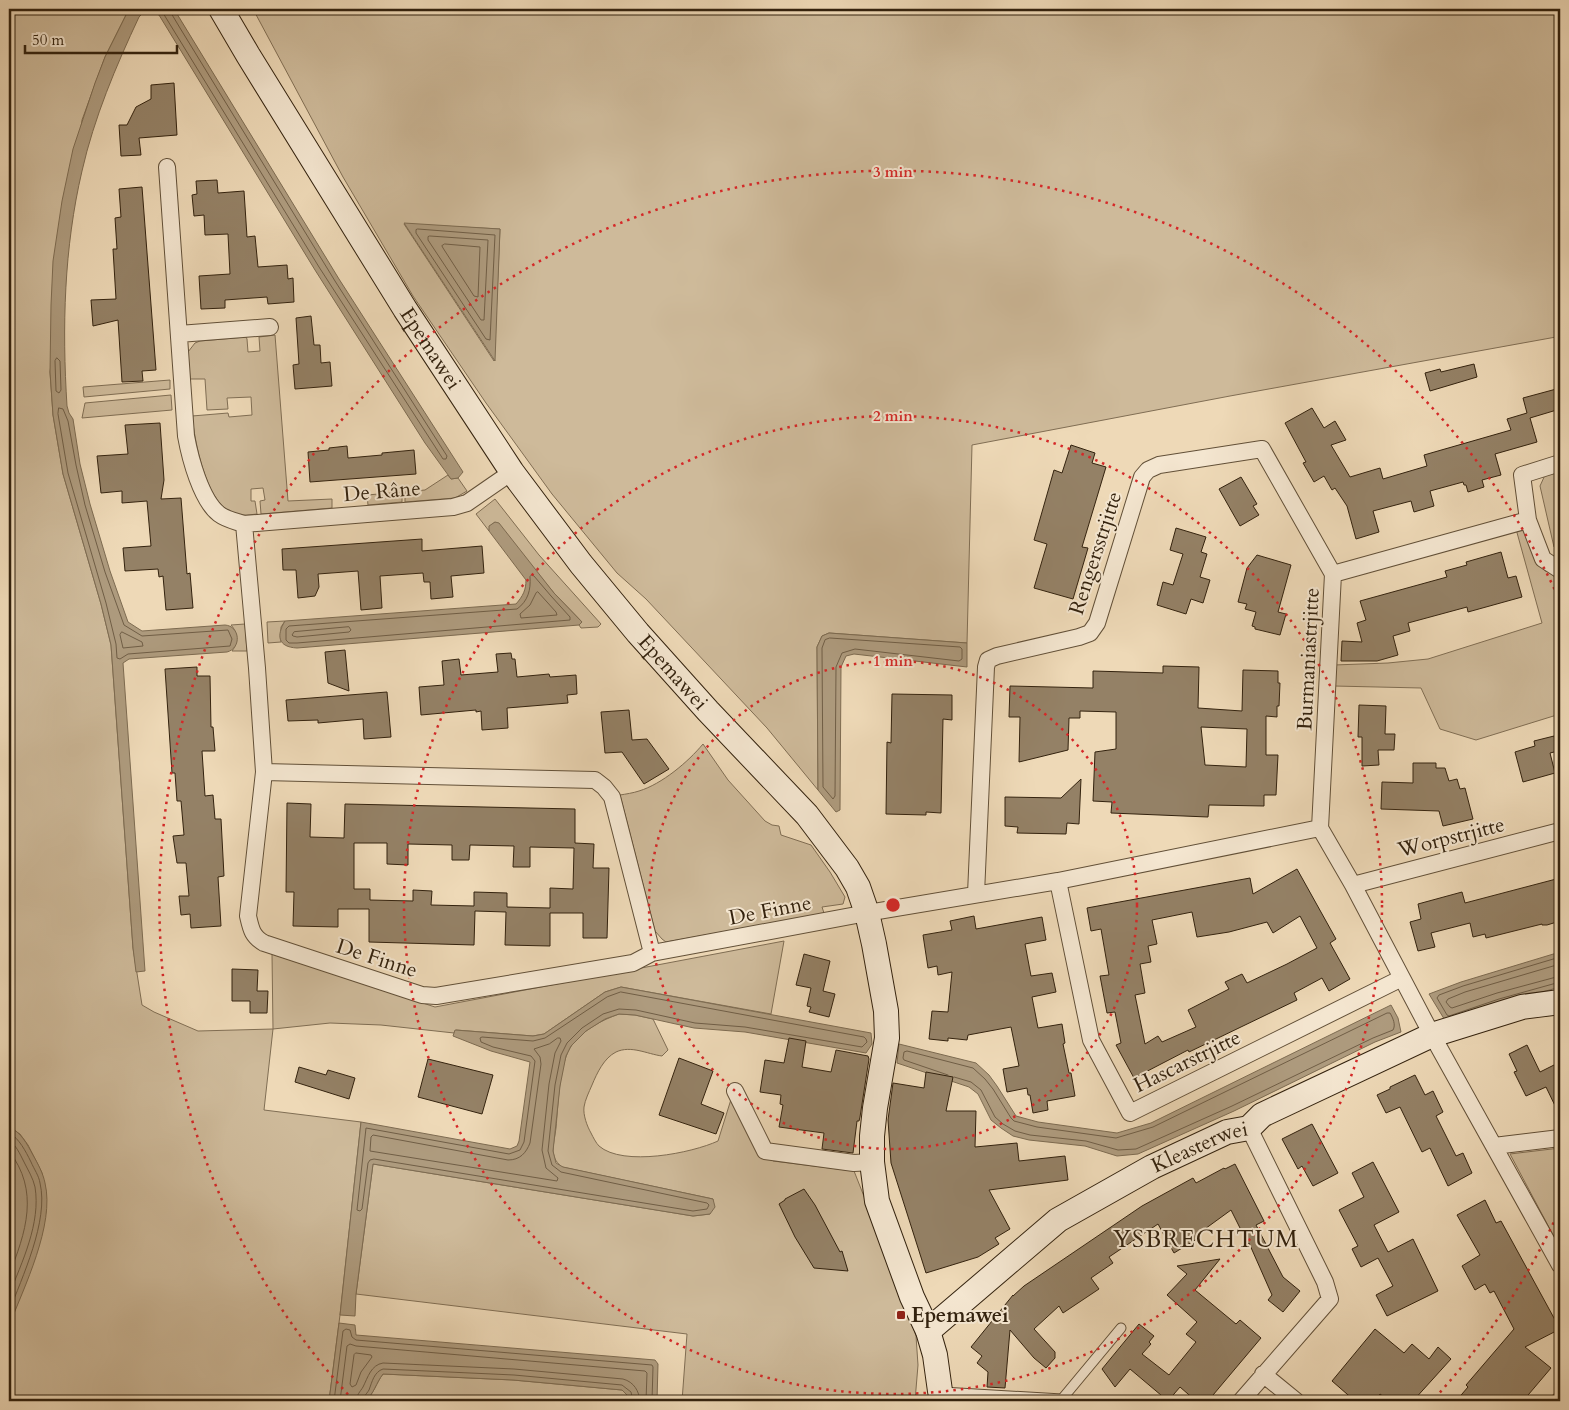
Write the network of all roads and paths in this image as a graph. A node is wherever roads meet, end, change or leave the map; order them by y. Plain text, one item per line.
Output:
1 (221, 9) edge
2 (167, 167) dead end
3 (270, 327) dead end
4 (179, 334) junction
5 (1560, 463) edge
6 (512, 472) junction
7 (1528, 520) junction
8 (244, 524) junction
9 (1560, 570) edge
10 (1334, 574) junction
11 (264, 772) junction
12 (1320, 828) junction
13 (1560, 832) edge
14 (1058, 881) junction
15 (1353, 884) junction
16 (976, 894) junction
17 (867, 913) junction
18 (652, 953) junction
19 (1402, 978) junction
20 (1560, 1002) edge
21 (1432, 1035) junction
22 (735, 1092) dead end
23 (1249, 1128) junction
24 (1560, 1138) edge
25 (1494, 1146) junction
26 (872, 1162) junction
27 (1560, 1265) edge
28 (1121, 1328) dead end
29 (928, 1331) junction
30 (1263, 1374) junction
31 (938, 1398) edge
32 (1241, 1401) edge
33 (1296, 1401) edge

1 - 6 street, Epemawei
2 - 4 street, De Râne
3 - 4 street
4 - 8 street, De Râne
5 - 7 street
6 - 8 street, De Râne
6 - 17 street, Epemawei
7 - 9 street
7 - 10 street, Burmaniastrjitte
8 - 11 street, De Finne
10 - 12 street, Burmaniastrjitte
10 - 16 street, Rengersstrjitte
11 - 18 street
11 - 18 street, De Finne
12 - 14 street
12 - 15 street
13 - 15 street, Worpstrjitte
14 - 16 street
14 - 19 street, Hascarstrjitte
15 - 19 street
16 - 17 street
17 - 18 street, De Finne
17 - 26 street, Epemawei
19 - 21 street
20 - 21 street, Kleasterwei
21 - 23 street, Kleasterwei
21 - 25 street
22 - 26 street
23 - 29 street, Kleasterwei
23 - 30 street
24 - 25 street
25 - 27 street
26 - 29 street, Epemawei
28 - 31 lane
29 - 31 street, Epemawei
30 - 32 street
30 - 33 street

